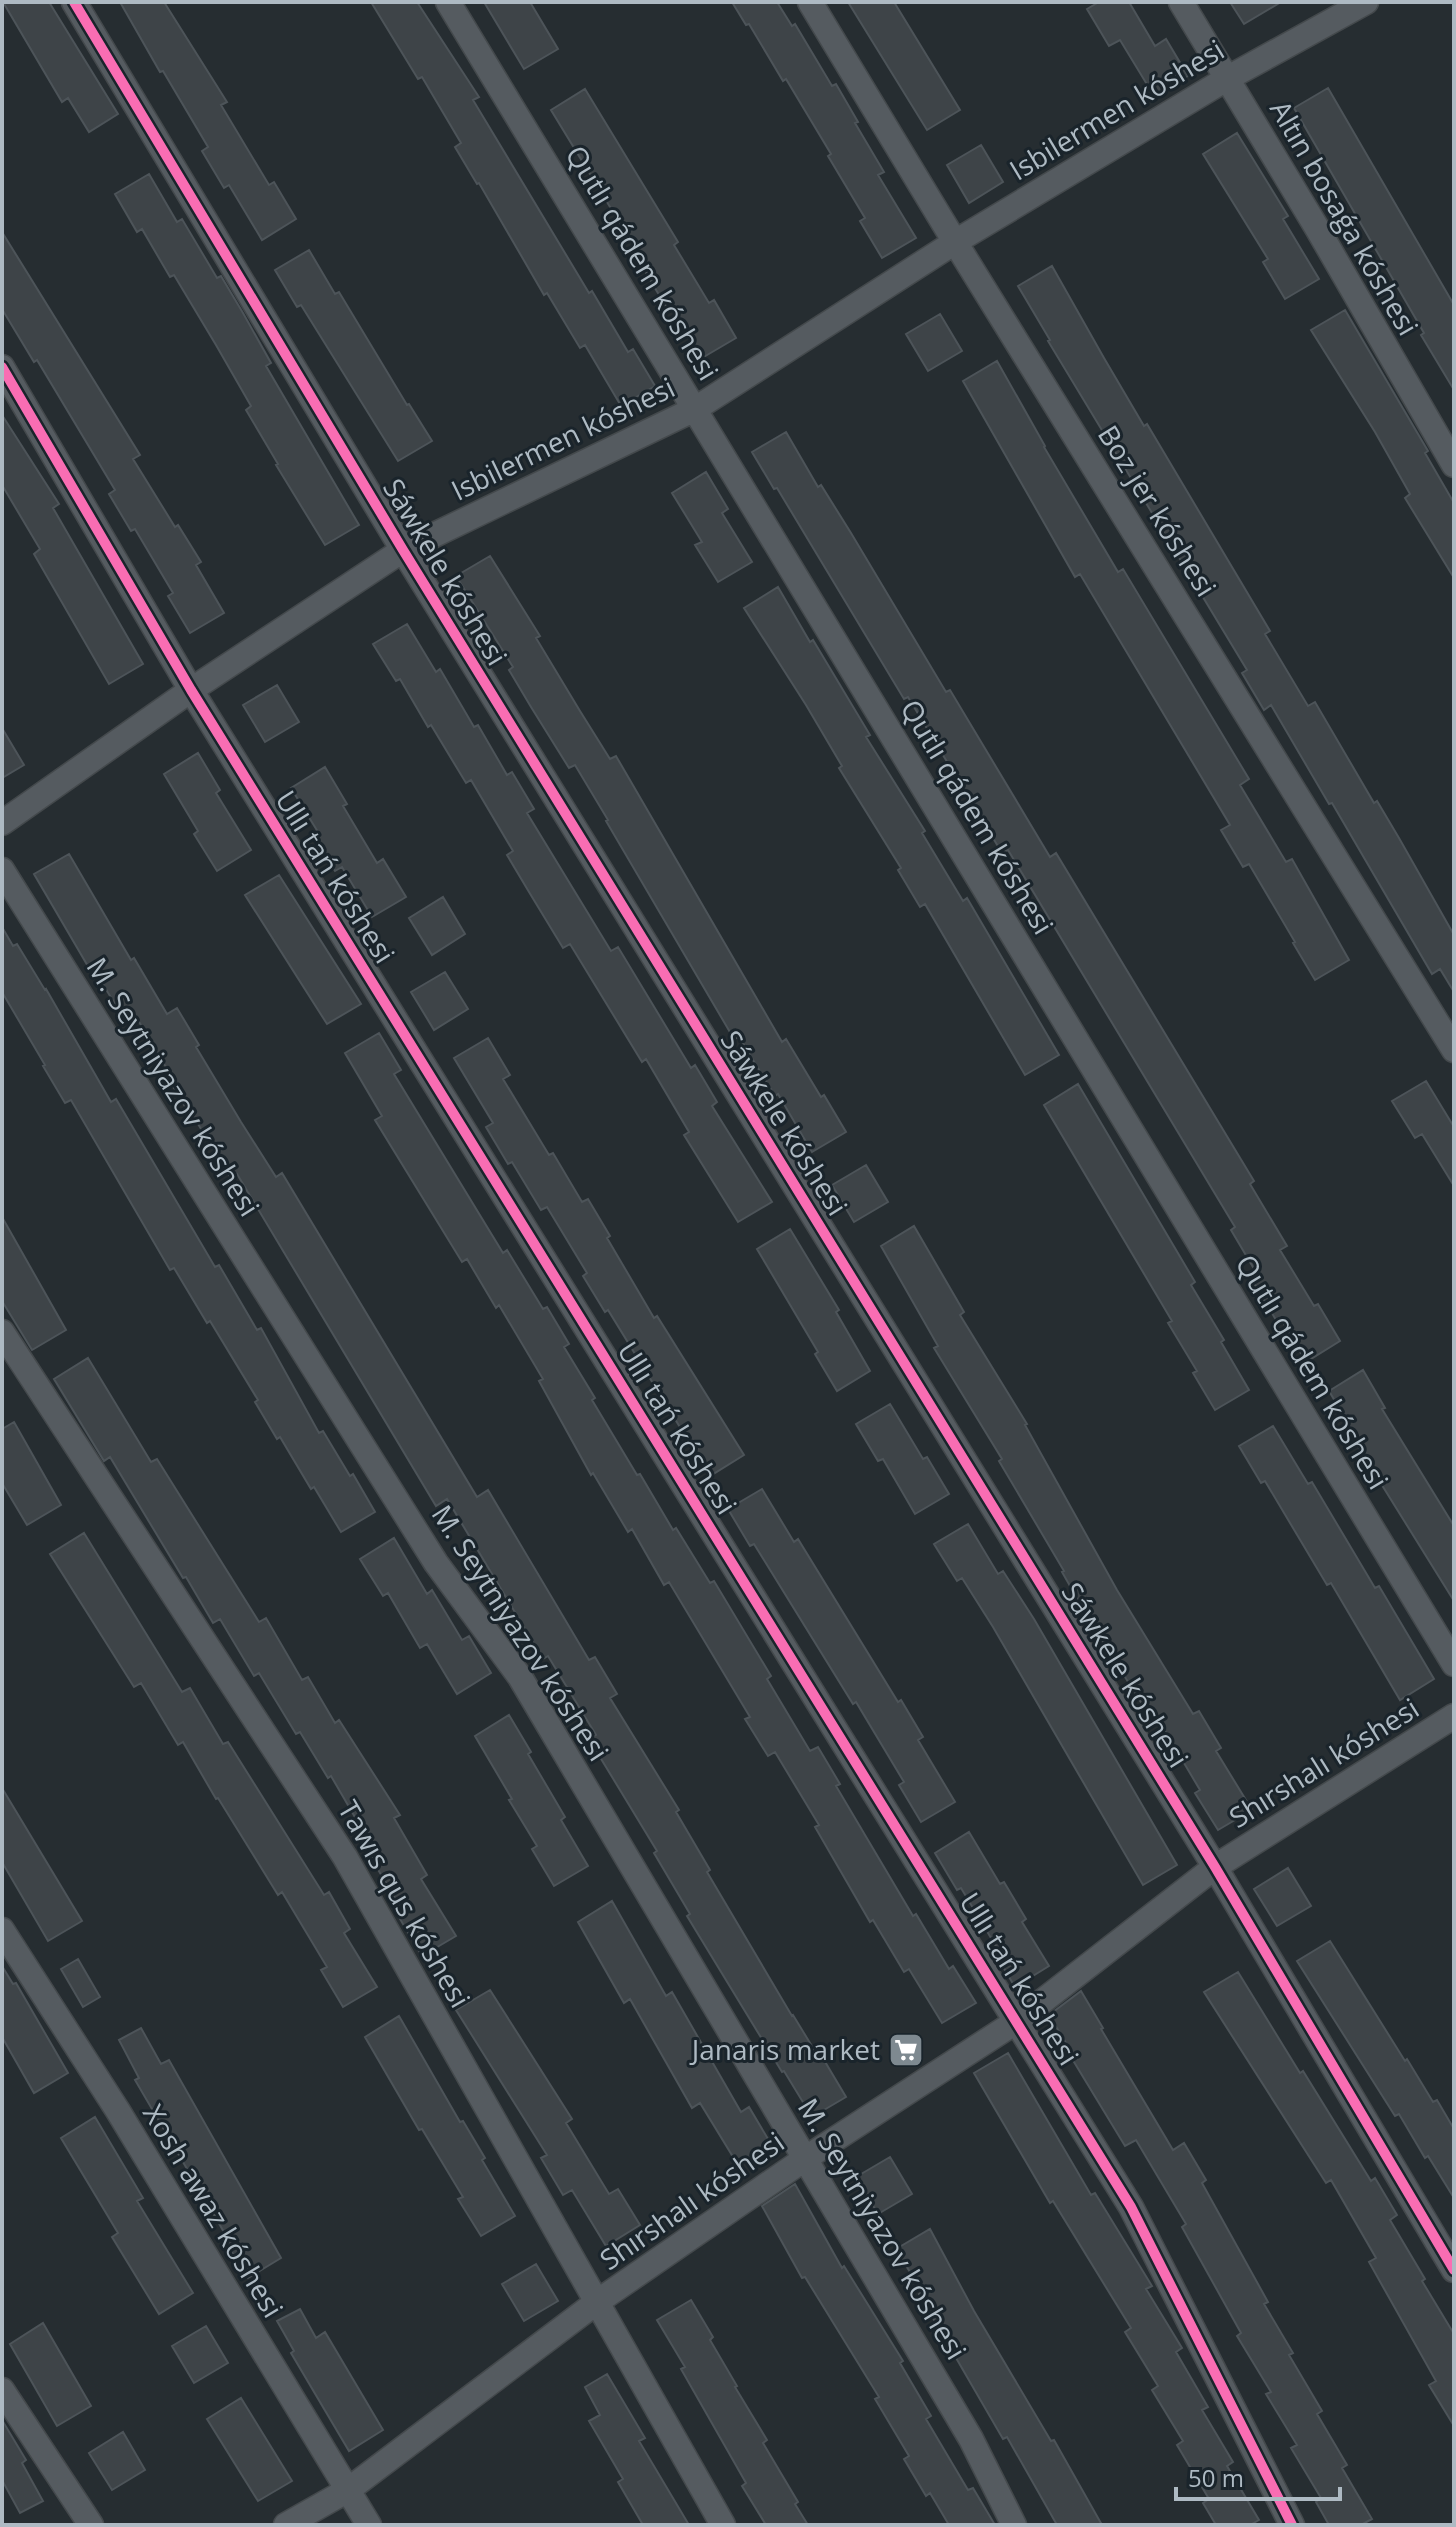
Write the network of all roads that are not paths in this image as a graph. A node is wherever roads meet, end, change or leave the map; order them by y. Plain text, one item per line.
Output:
1 (74, 2) edge
2 (448, 2) edge
3 (810, 2) edge
4 (1181, 2) edge
5 (1366, 2) edge
6 (1228, 78) junction
7 (955, 242) junction
8 (2, 367) edge
9 (695, 409) junction
10 (1454, 465) edge
11 (403, 550) junction
12 (191, 690) junction
13 (2, 823) edge
14 (2, 870) edge
15 (1454, 1050) edge
16 (2, 1332) edge
17 (1454, 1664) edge
18 (1454, 1716) edge
19 (1215, 1867) junction
20 (2, 1930) edge
21 (1017, 2021) junction
22 (806, 2158) junction
23 (1454, 2270) edge
24 (597, 2302) junction
25 (2, 2390) edge
26 (348, 2490) junction
27 (91, 2525) edge
28 (286, 2525) edge
29 (369, 2525) edge
30 (723, 2525) edge
31 (1014, 2525) edge
32 (1292, 2525) edge

1 - 11 street, Sáwkele kóshesi
2 - 9 street, Qutlı qádem kóshesi
3 - 7 street, Boz jer kóshesi
4 - 6 street, Altın bosaǵa kóshesi
5 - 6 street, Isbilermen kóshesi
6 - 7 street, Isbilermen kóshesi
6 - 10 street, Altın bosaǵa kóshesi
7 - 9 street, Isbilermen kóshesi
7 - 15 street, Boz jer kóshesi
8 - 12 street, Ullı tań kóshesi
9 - 11 street, Isbilermen kóshesi
9 - 17 street, Qutlı qádem kóshesi
11 - 12 street, Isbilermen kóshesi
11 - 19 street, Sáwkele kóshesi
12 - 13 street, Isbilermen kóshesi
12 - 21 street, Ullı tań kóshesi
14 - 22 street, M. Seytniyazov kóshesi
16 - 24 street, Tawıs qus kóshesi
18 - 19 street, Shırshalı kóshesi
19 - 21 street, Shırshalı kóshesi
19 - 23 street, Sáwkele kóshesi
20 - 26 street, Xosh awaz kóshesi
21 - 22 street, Shırshalı kóshesi
21 - 32 street, Ullı tań kóshesi
22 - 24 street, Shırshalı kóshesi
22 - 31 street, M. Seytniyazov kóshesi
24 - 26 street, Shırshalı kóshesi
24 - 30 street, Tawıs qus kóshesi
25 - 27 street
26 - 28 street, Shırshalı kóshesi
26 - 29 street, Xosh awaz kóshesi

